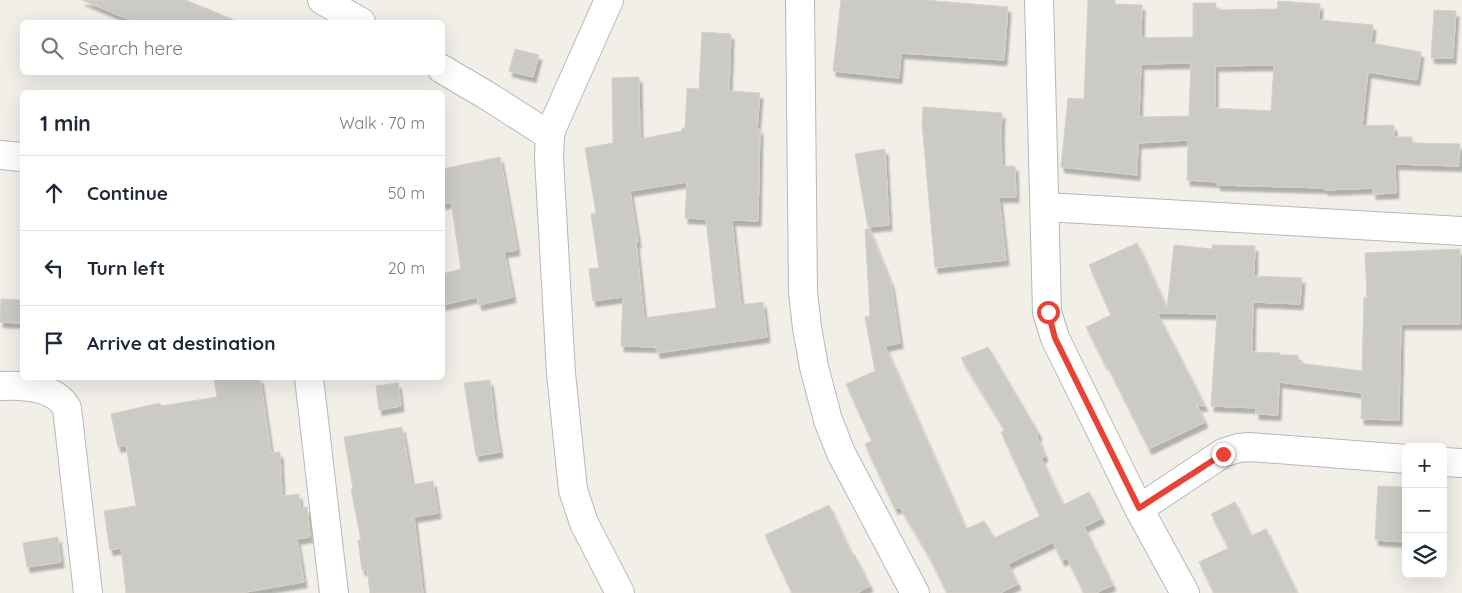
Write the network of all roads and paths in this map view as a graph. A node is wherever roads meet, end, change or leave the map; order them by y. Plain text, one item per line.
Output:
1 (322, 0) edge
2 (609, 0) edge
3 (800, 0) edge
4 (1039, 0) edge
5 (357, 20) edge
6 (445, 71) edge
7 (550, 136) junction
8 (0, 155) edge
9 (20, 157) edge
10 (1045, 208) junction
11 (1462, 231) edge
12 (309, 380) edge
13 (0, 386) edge
14 (1402, 459) edge
15 (1447, 462) edge
16 (1462, 463) edge
17 (1139, 508) junction
18 (88, 593) edge
19 (334, 593) edge
20 (620, 593) edge
21 (915, 593) edge
22 (1186, 593) edge

1 - 5 street
2 - 7 street
3 - 21 street
4 - 10 street
6 - 7 street
7 - 20 street
8 - 9 street
10 - 11 street
10 - 17 street
12 - 19 street
13 - 18 street
14 - 17 street
15 - 16 street
17 - 22 street

